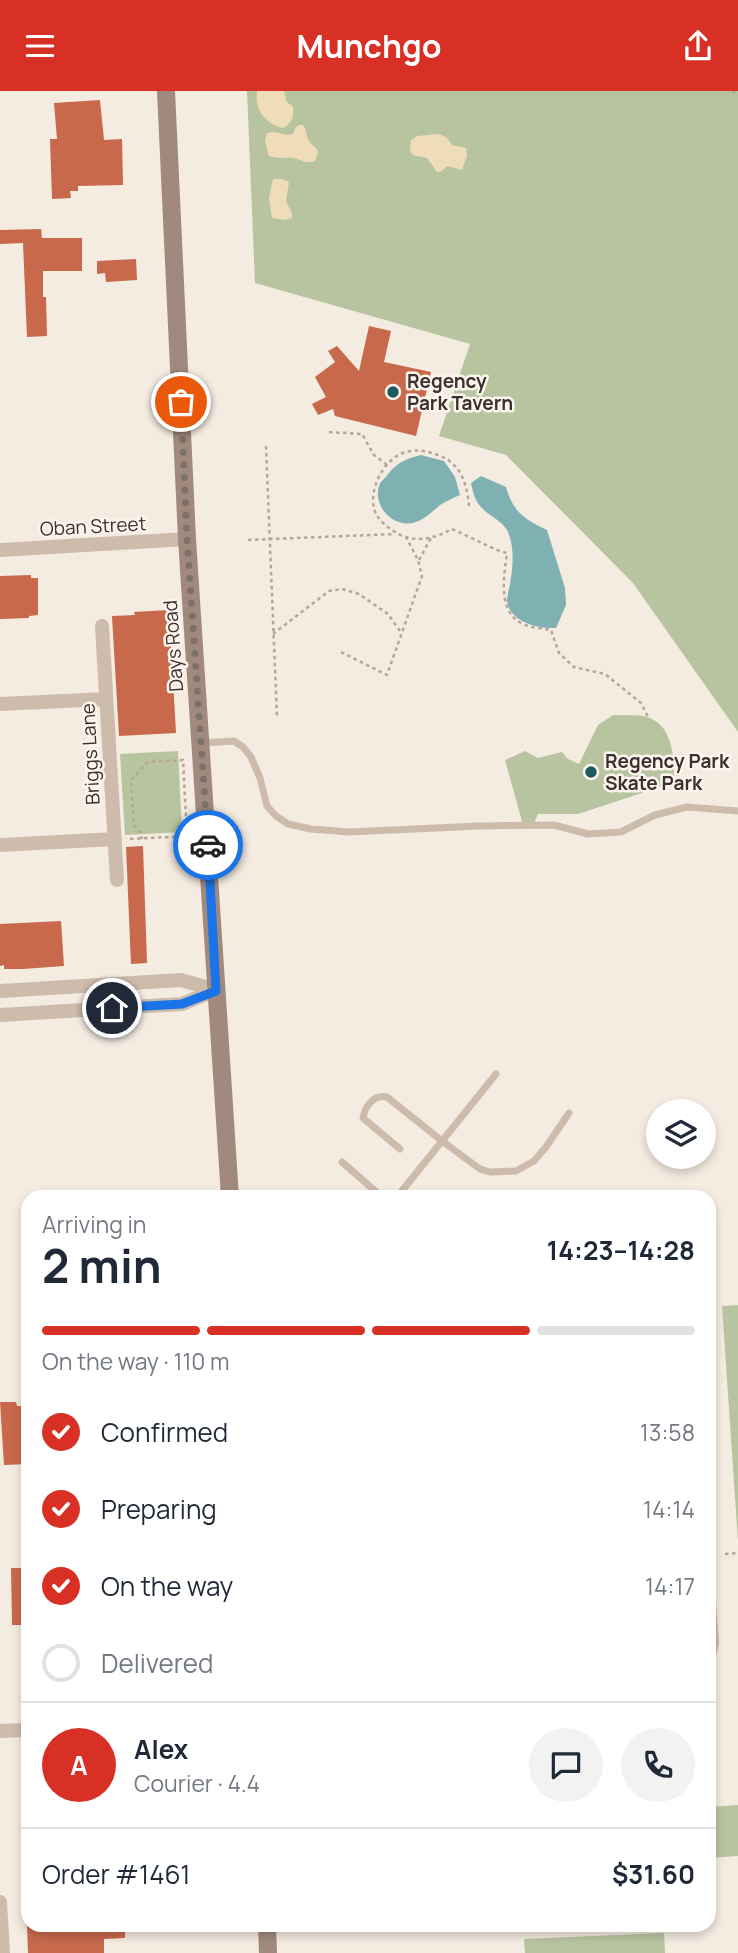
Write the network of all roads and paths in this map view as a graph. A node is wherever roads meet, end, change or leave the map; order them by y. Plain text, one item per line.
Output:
1 (166, 91) edge
2 (732, 91) edge
3 (738, 95) edge
4 (329, 432) dead end
5 (266, 446) dead end
6 (387, 465) junction
7 (469, 506) dead end
8 (397, 534) junction
9 (406, 537) junction
10 (431, 538) junction
11 (187, 539) junction
12 (269, 539) junction
13 (248, 540) dead end
14 (0, 550) edge
15 (418, 560) junction
16 (102, 626) dead end
17 (274, 634) junction
18 (402, 634) junction
19 (341, 652) dead end
20 (106, 699) junction
21 (0, 704) edge
22 (648, 717) dead end
23 (277, 718) dead end
24 (201, 743) junction
25 (738, 811) edge
26 (120, 839) junction
27 (142, 839) junction
28 (0, 845) edge
29 (117, 880) dead end
30 (140, 982) junction
31 (0, 991) edge
32 (216, 991) junction
33 (139, 1007) junction
34 (0, 1015) edge
35 (496, 1073) dead end
36 (569, 1113) dead end
37 (442, 1141) junction
38 (400, 1149) dead end
39 (342, 1162) dead end
40 (229, 1190) edge
41 (374, 1190) edge
42 (403, 1190) edge
43 (738, 1553) edge
44 (725, 1554) dead end
45 (21, 1730) edge
46 (0, 1731) edge
47 (0, 1902) edge
48 (267, 1932) edge
49 (3, 1953) edge
50 (268, 1953) edge

1 - 11 street, Days Road
2 - 3 path
4 - 6 path
5 - 12 path
6 - 7 path
6 - 8 path
8 - 9 path
8 - 12 path
9 - 10 path
9 - 15 path
10 - 15 path
10 - 22 path
11 - 14 street, Oban Street
11 - 24 street, Days Road
12 - 13 path
12 - 17 path
15 - 18 path
16 - 20 street, Briggs Lane
17 - 18 path
17 - 23 path
18 - 19 path
20 - 21 street
20 - 26 street, Briggs Lane
24 - 25 lane
24 - 32 street, Days Road
26 - 27 path
26 - 28 street
26 - 29 street, Briggs Lane
27 - 27 path
30 - 31 street
30 - 32 street
30 - 33 street
32 - 33 street
32 - 40 street, Days Road
33 - 34 street
35 - 37 lane
36 - 37 lane
37 - 38 lane
37 - 42 lane
39 - 41 lane
43 - 44 path
45 - 46 street
47 - 49 street
48 - 50 street

